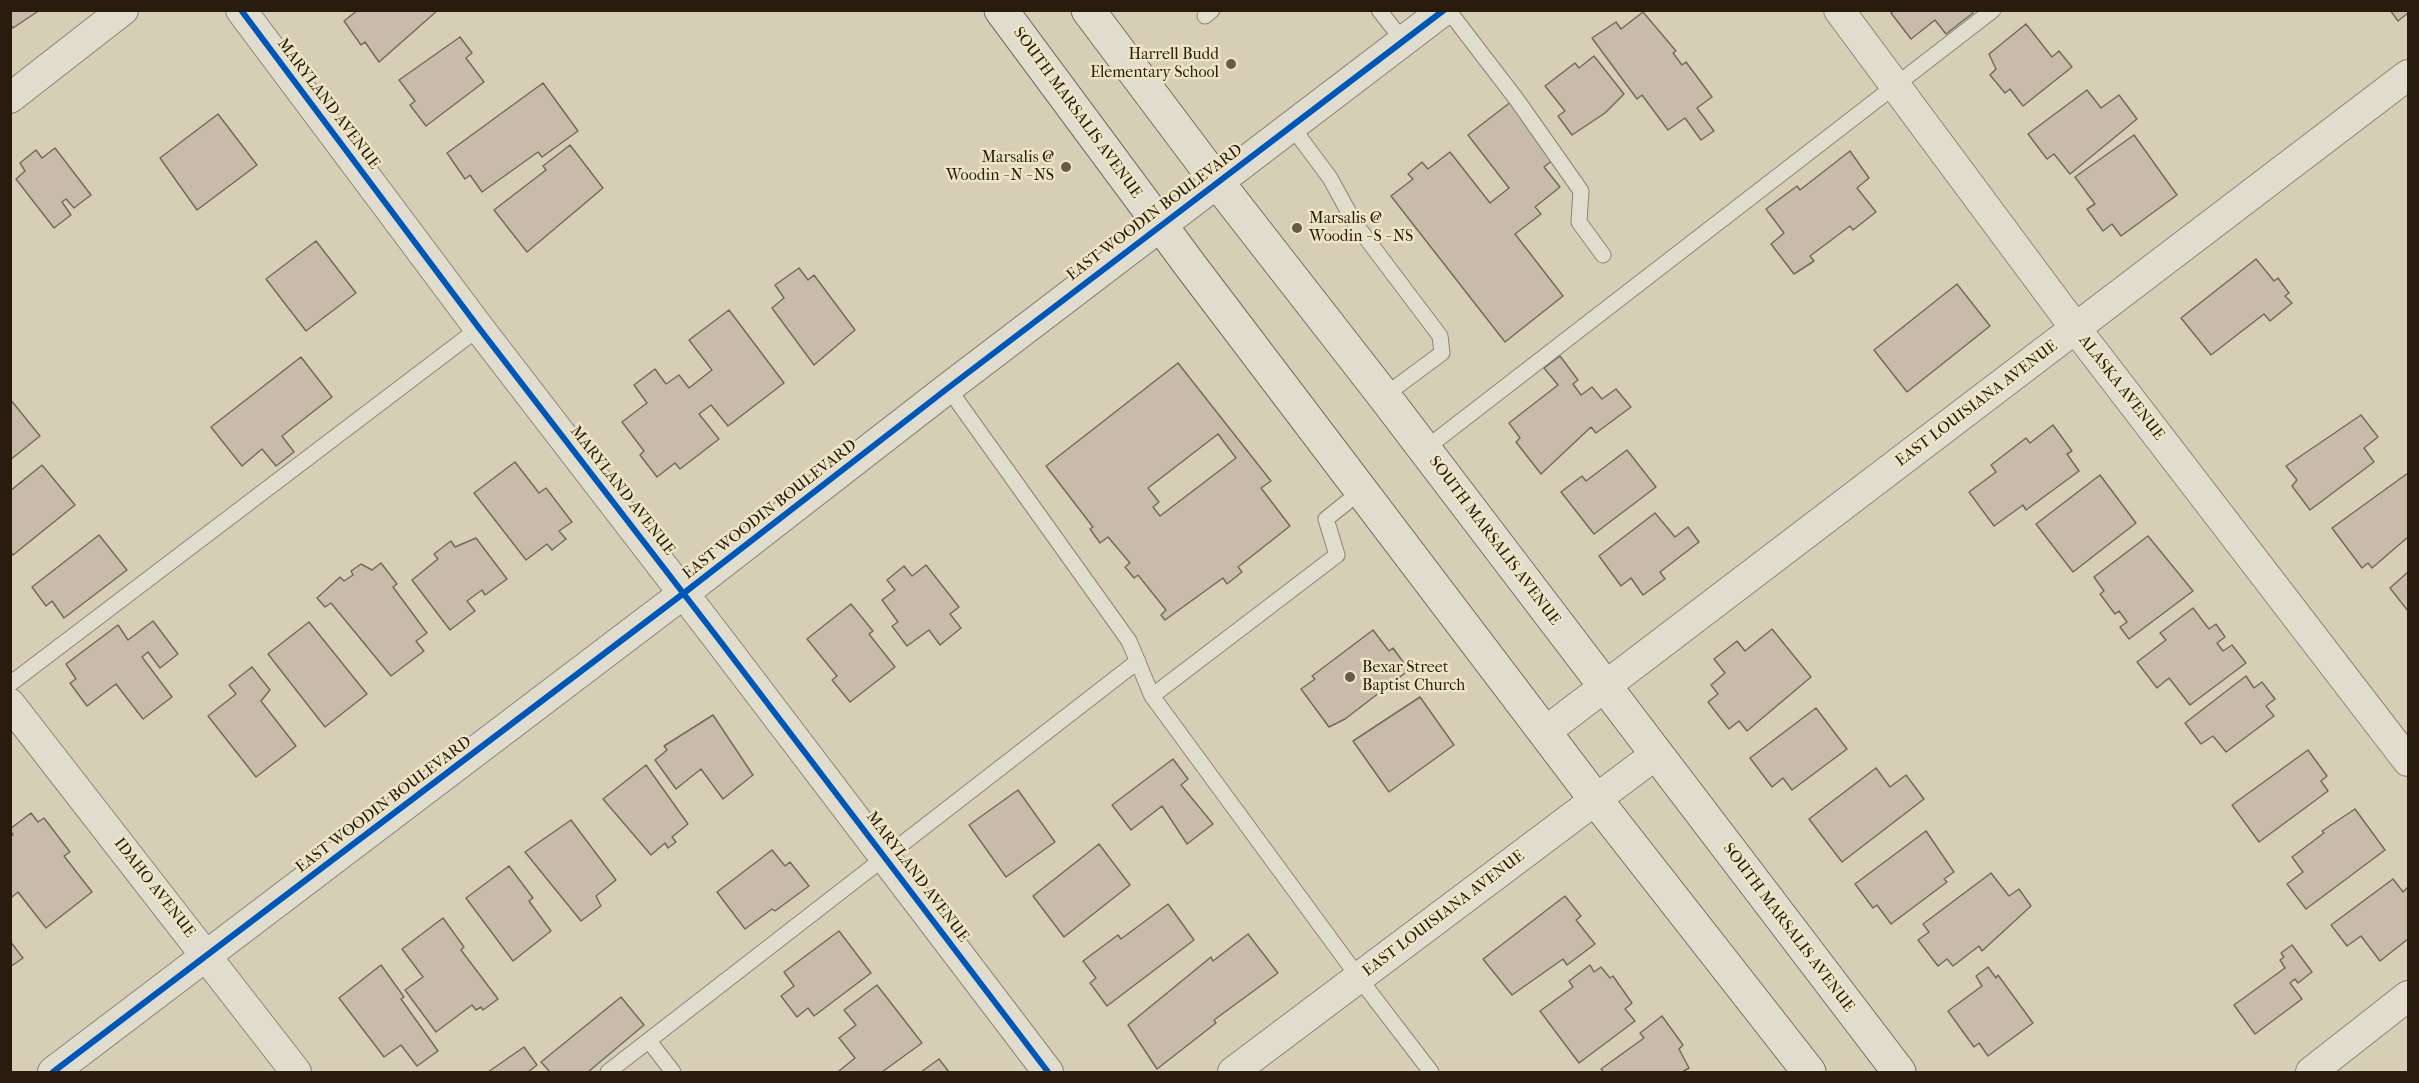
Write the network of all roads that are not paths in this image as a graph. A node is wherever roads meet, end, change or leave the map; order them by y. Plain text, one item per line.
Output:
1 (123, 10) edge
2 (241, 10) edge
3 (1001, 10) edge
4 (1088, 10) edge
5 (1379, 10) edge
6 (1446, 10) edge
7 (1839, 10) edge
8 (1993, 10) edge
9 (1404, 42) junction
10 (2409, 75) edge
11 (1897, 85) junction
12 (10, 98) edge
13 (1292, 127) junction
14 (1218, 183) junction
15 (1161, 226) junction
16 (1603, 255) dead end
17 (479, 328) junction
18 (2076, 329) junction
19 (948, 388) junction
20 (1384, 396) junction
21 (1425, 449) junction
22 (1361, 491) junction
23 (684, 593) junction
24 (1138, 661) junction
25 (10, 684) edge
26 (1604, 687) junction
27 (1152, 696) junction
28 (10, 704) edge
29 (1545, 732) junction
30 (1655, 755) junction
31 (2409, 760) edge
32 (1596, 800) junction
33 (885, 857) junction
34 (207, 956) junction
35 (1359, 978) junction
36 (2409, 996) edge
37 (649, 1041) junction
38 (53, 1072) edge
39 (296, 1072) edge
40 (608, 1072) edge
41 (673, 1072) edge
42 (1048, 1072) edge
43 (1233, 1072) edge
44 (1431, 1072) edge
45 (1809, 1072) edge
46 (1899, 1072) edge
47 (2311, 1072) edge

1 - 12 street
2 - 17 street, MARYLAND AVENUE
3 - 15 main road, SOUTH MARSALIS AVENUE
4 - 14 main road, SOUTH MARSALIS AVENUE
5 - 9 lane
6 - 9 street, EAST WOODIN BOULEVARD
6 - 16 lane
7 - 11 street, ALASKA AVENUE
8 - 11 lane
9 - 13 street, EAST WOODIN BOULEVARD
10 - 18 street, EAST LOUISIANA AVENUE
11 - 18 street, ALASKA AVENUE
11 - 21 lane
13 - 14 street, EAST WOODIN BOULEVARD
13 - 20 lane
14 - 15 street, EAST WOODIN BOULEVARD
14 - 20 main road, SOUTH MARSALIS AVENUE
15 - 19 street, EAST WOODIN BOULEVARD
15 - 22 main road, SOUTH MARSALIS AVENUE
17 - 23 street, MARYLAND AVENUE
17 - 25 lane
18 - 26 street, EAST LOUISIANA AVENUE
18 - 31 street, ALASKA AVENUE
19 - 23 street, EAST WOODIN BOULEVARD
19 - 24 lane
20 - 21 main road, SOUTH MARSALIS AVENUE
21 - 26 main road, SOUTH MARSALIS AVENUE
22 - 27 lane
22 - 29 main road, SOUTH MARSALIS AVENUE
23 - 33 street, MARYLAND AVENUE
23 - 34 street, EAST WOODIN BOULEVARD
24 - 27 lane
24 - 33 lane
26 - 29 street, EAST LOUISIANA AVENUE
26 - 30 main road, SOUTH MARSALIS AVENUE
27 - 35 lane
28 - 34 street, IDAHO AVENUE
29 - 32 main road, SOUTH MARSALIS AVENUE
30 - 32 street, EAST LOUISIANA AVENUE
30 - 46 main road, SOUTH MARSALIS AVENUE
32 - 35 street, EAST LOUISIANA AVENUE
32 - 45 main road, SOUTH MARSALIS AVENUE
33 - 37 lane
33 - 42 street, MARYLAND AVENUE
34 - 38 street, EAST WOODIN BOULEVARD
34 - 39 street, IDAHO AVENUE
35 - 43 street, EAST LOUISIANA AVENUE
35 - 44 lane
36 - 47 street
37 - 40 lane
37 - 41 lane

